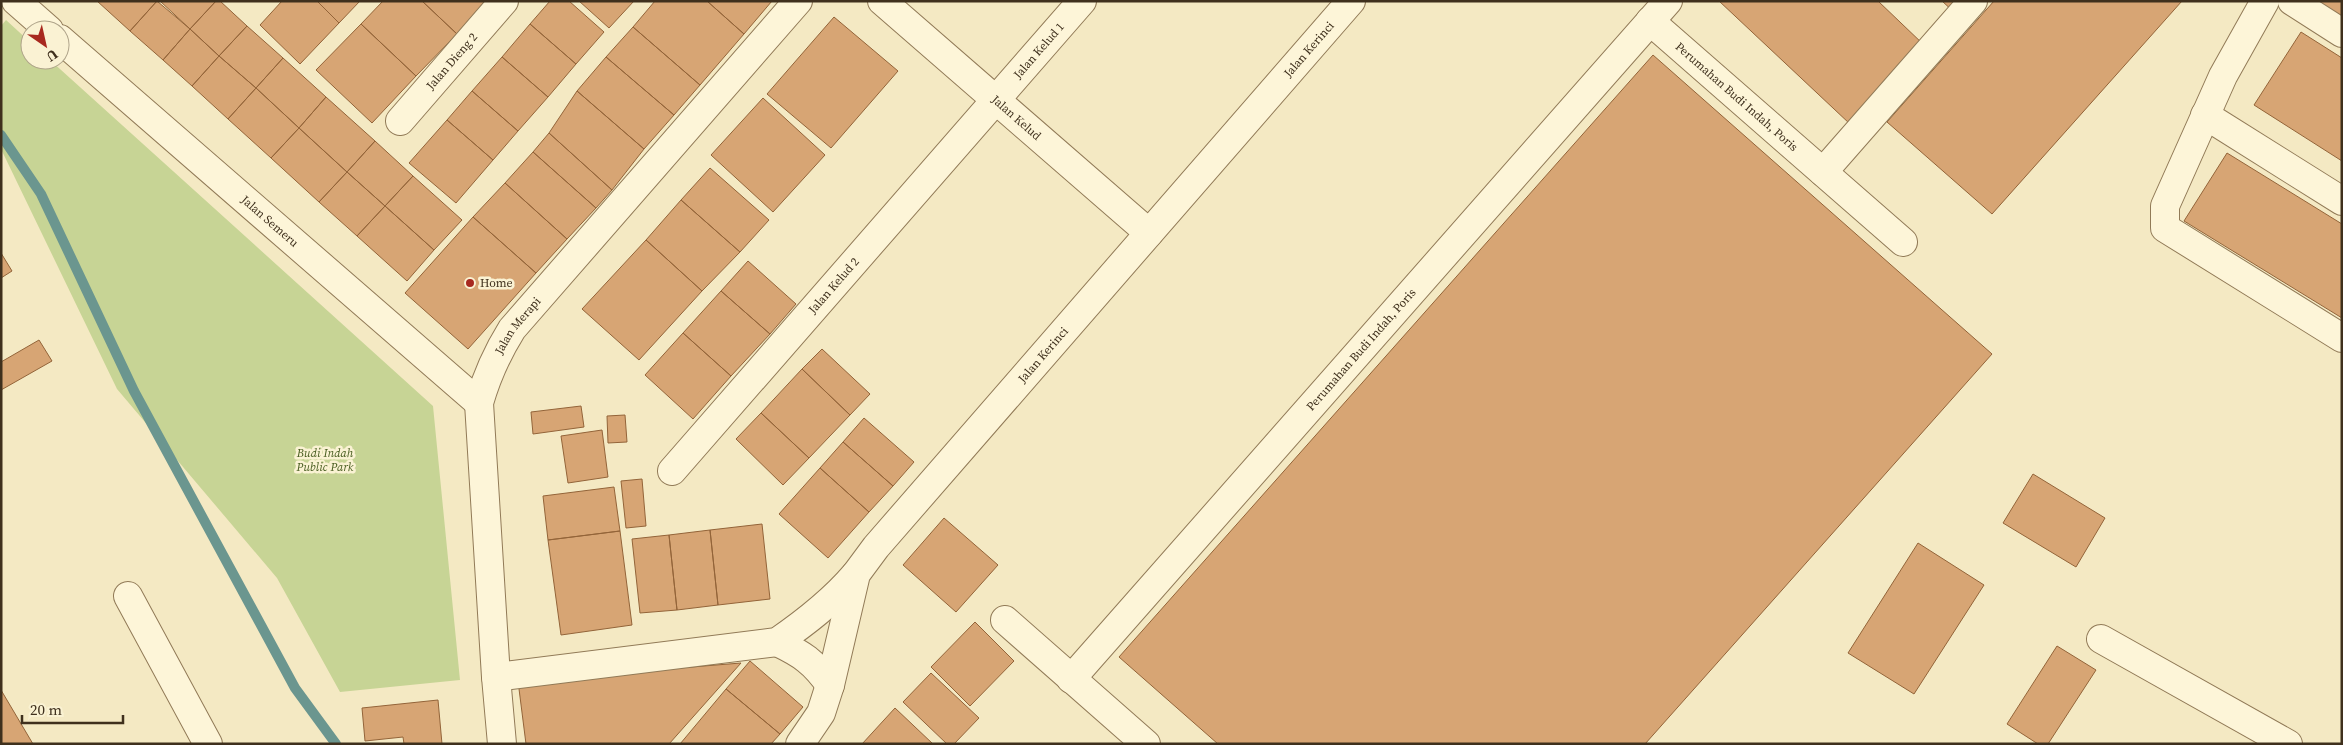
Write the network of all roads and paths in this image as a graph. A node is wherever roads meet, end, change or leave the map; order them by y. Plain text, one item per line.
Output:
1 (16, 1) edge
2 (504, 1) edge
3 (798, 1) edge
4 (882, 1) edge
5 (1082, 1) edge
6 (1351, 1) edge
7 (1973, 1) edge
8 (2265, 1) edge
9 (2292, 1) edge
10 (1659, 11) edge
11 (38, 20) edge
12 (2342, 33) edge
13 (70, 48) edge
14 (996, 100) junction
15 (2205, 116) junction
16 (400, 120) dead end
17 (1823, 172) junction
18 (2342, 201) edge
19 (1149, 233) junction
20 (1903, 242) dead end
21 (2342, 338) edge
22 (479, 403) junction
23 (672, 471) dead end
24 (856, 574) junction
25 (128, 596) dead end
26 (1005, 620) dead end
27 (2101, 638) dead end
28 (777, 642) junction
29 (496, 677) junction
30 (1071, 678) junction
31 (830, 685) junction
32 (208, 744) edge
33 (502, 744) edge
34 (800, 744) edge
35 (1146, 744) edge
36 (2288, 744) edge

1 - 11 street
2 - 16 street, Jalan Dieng 2
3 - 22 street, Jalan Merapi
4 - 14 street, Jalan Kelud
5 - 14 street, Jalan Kelud 1
6 - 19 street, Jalan Kerinci
7 - 17 street
8 - 15 street
9 - 12 street
10 - 17 street, Perumahan Budi Indah, Poris
10 - 30 street, Perumahan Budi Indah, Poris
13 - 22 street, Jalan Semeru
14 - 19 street, Jalan Kelud
14 - 23 street, Jalan Kelud 2
15 - 18 street
15 - 21 street
17 - 20 street, Perumahan Budi Indah, Poris
19 - 24 street, Jalan Kerinci
22 - 29 street, Jalan Merapi
24 - 28 street
24 - 31 street, Jalan Kerinci
25 - 32 street
26 - 30 street
27 - 36 street
28 - 29 street
28 - 31 street
29 - 33 street, Jalan Merapi
30 - 35 street
31 - 34 street, Jalan Kerinci

